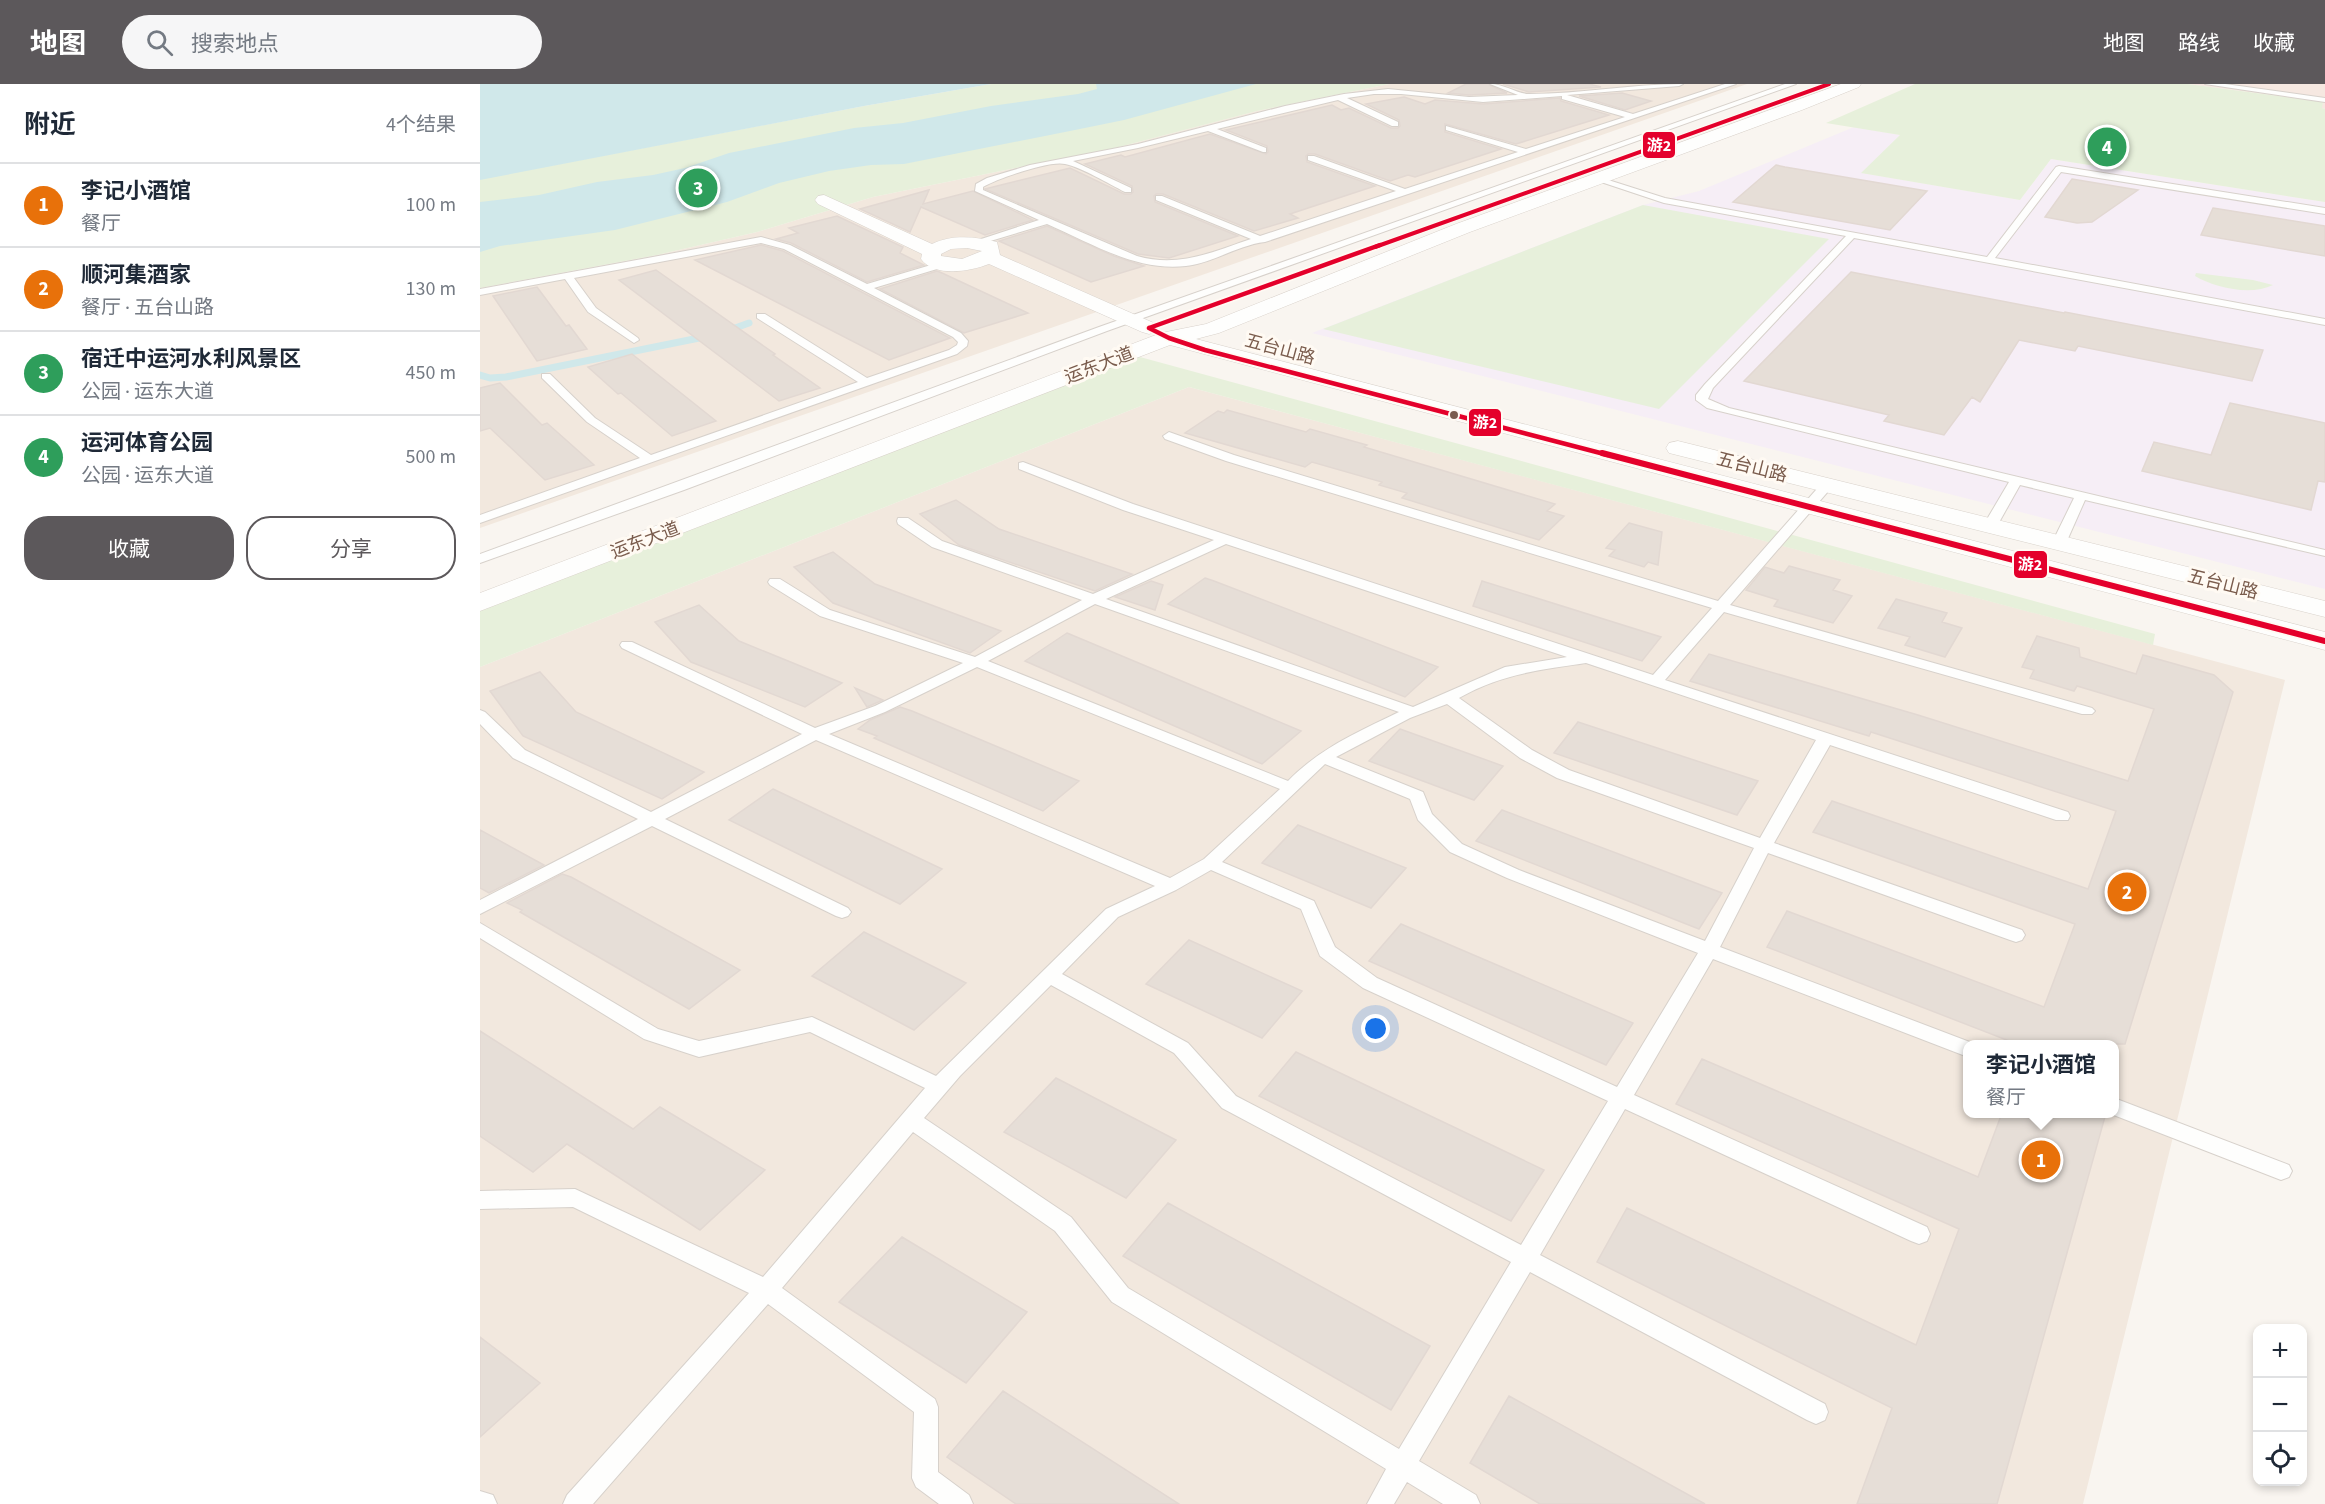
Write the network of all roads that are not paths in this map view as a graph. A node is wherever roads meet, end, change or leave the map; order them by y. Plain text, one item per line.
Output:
1 (1494, 84) edge
2 (1576, 84) edge
3 (1679, 84) edge
4 (1732, 84) edge
5 (1792, 84) edge
6 (1829, 84) edge
7 (1854, 84) edge
8 (2209, 84) edge
9 (1663, 85) edge
10 (1594, 90) junction
11 (1556, 94) junction
12 (1527, 96) junction
13 (1340, 98) junction
14 (2325, 100) edge
15 (1635, 117) junction
16 (1395, 124) dead end
17 (1209, 128) junction
18 (1449, 128) dead end
19 (1263, 150) dead end
20 (1528, 152) junction
21 (1311, 158) dead end
22 (1066, 161) junction
23 (1599, 180) junction
24 (1128, 190) dead end
25 (1406, 192) junction
26 (1159, 198) dead end
27 (824, 200) dead end
28 (2325, 211) edge
29 (1047, 221) junction
30 (1060, 226) junction
31 (1853, 234) junction
32 (1262, 240) junction
33 (978, 247) junction
34 (941, 254) junction
35 (1989, 260) junction
36 (568, 276) junction
37 (853, 282) junction
38 (865, 288) junction
39 (480, 292) edge
40 (761, 316) dead end
41 (2325, 322) edge
42 (1142, 328) junction
43 (1212, 329) junction
44 (634, 340) dead end
45 (546, 376) dead end
46 (867, 382) junction
47 (1169, 436) dead end
48 (650, 459) junction
49 (1023, 466) dead end
50 (2016, 480) junction
51 (1827, 485) junction
52 (2081, 496) junction
53 (1811, 506) junction
54 (480, 519) edge
55 (903, 521) dead end
56 (1990, 526) junction
57 (1226, 539) junction
58 (2059, 543) junction
59 (2322, 553) dead end
60 (480, 559) edge
61 (775, 582) dead end
62 (480, 584) edge
63 (1092, 600) junction
64 (480, 603) edge
65 (1719, 606) junction
66 (2325, 609) edge
67 (2325, 641) edge
68 (627, 645) dead end
69 (1590, 658) junction
70 (976, 662) junction
71 (1656, 681) junction
72 (1449, 698) junction
73 (2086, 711) dead end
74 (1413, 712) junction
75 (480, 716) edge
76 (815, 734) junction
77 (1826, 737) junction
78 (1324, 758) junction
79 (1291, 788) junction
80 (2062, 816) dead end
81 (654, 818) junction
82 (1764, 845) junction
83 (1210, 863) junction
84 (1170, 886) junction
85 (480, 908) edge
86 (842, 912) dead end
87 (480, 928) edge
88 (2016, 935) dead end
89 (1709, 950) junction
90 (1049, 975) junction
91 (1963, 1048) edge
92 (939, 1086) junction
93 (1621, 1098) junction
94 (2119, 1108) edge
95 (911, 1120) junction
96 (2281, 1171) dead end
97 (480, 1200) edge
98 (1919, 1234) dead end
99 (1526, 1258) junction
100 (766, 1290) junction
101 (1816, 1412) dead end
102 (1403, 1465) junction
103 (576, 1504) edge
104 (960, 1504) edge
105 (1380, 1504) edge
106 (1467, 1504) edge

1 - 12 lane
2 - 10 lane
3 - 9 lane
4 - 15 lane
5 - 42 lane
6 - 42 main road, 运东大道
7 - 23 main road, 运东大道
8 - 14 lane
9 - 10 lane
10 - 11 lane
11 - 12 lane
11 - 15 lane
12 - 13 lane
13 - 16 lane
13 - 17 lane
15 - 20 lane
17 - 19 lane
17 - 22 lane
18 - 20 lane
20 - 25 lane
21 - 25 lane
22 - 24 lane
22 - 29 lane
23 - 31 lane
23 - 43 main road, 运东大道
25 - 32 lane
26 - 32 lane
27 - 34 main road
28 - 35 lane
29 - 30 lane
29 - 33 lane
30 - 32 lane
30 - 33 lane
31 - 35 lane
31 - 50 lane
33 - 34 main road
33 - 34 main road
33 - 42 main road
34 - 37 lane
34 - 38 lane
34 - 42 main road
35 - 41 lane
36 - 37 lane
36 - 39 lane
36 - 44 lane
37 - 38 lane
38 - 46 lane
40 - 46 lane
42 - 43 main road, 运东大道
42 - 53 main road, 五台山路
42 - 60 lane
42 - 62 main road, 运东大道
42 - 64 main road, 运东大道
43 - 51 main road, 五台山路
45 - 48 lane
46 - 48 lane
47 - 65 lane
48 - 54 lane
49 - 57 lane
50 - 52 lane
50 - 56 lane
51 - 53 lane
51 - 56 main road, 五台山路
52 - 58 lane
52 - 59 lane
53 - 65 lane
53 - 67 main road, 五台山路
55 - 63 lane
56 - 58 main road, 五台山路
57 - 63 lane
57 - 69 lane
58 - 66 main road, 五台山路
61 - 70 lane
63 - 70 lane
63 - 74 lane
65 - 71 lane
65 - 73 lane
68 - 76 lane
69 - 71 lane
69 - 72 lane
70 - 76 lane
70 - 79 lane
71 - 77 lane
72 - 74 lane
72 - 82 lane
74 - 78 lane
75 - 81 lane
76 - 81 lane
76 - 84 lane
77 - 80 lane
77 - 82 lane
78 - 79 lane
78 - 89 lane
79 - 83 lane
81 - 85 lane
81 - 86 lane
82 - 88 lane
82 - 89 lane
83 - 84 lane
83 - 93 lane
84 - 90 lane
87 - 92 lane
89 - 91 lane
89 - 93 lane
90 - 92 lane
90 - 99 lane
92 - 95 lane
93 - 98 lane
93 - 99 lane
94 - 96 lane
95 - 100 lane
95 - 102 lane
97 - 100 lane
99 - 101 lane
99 - 102 lane
100 - 103 lane
100 - 104 lane
102 - 105 lane
102 - 106 lane

